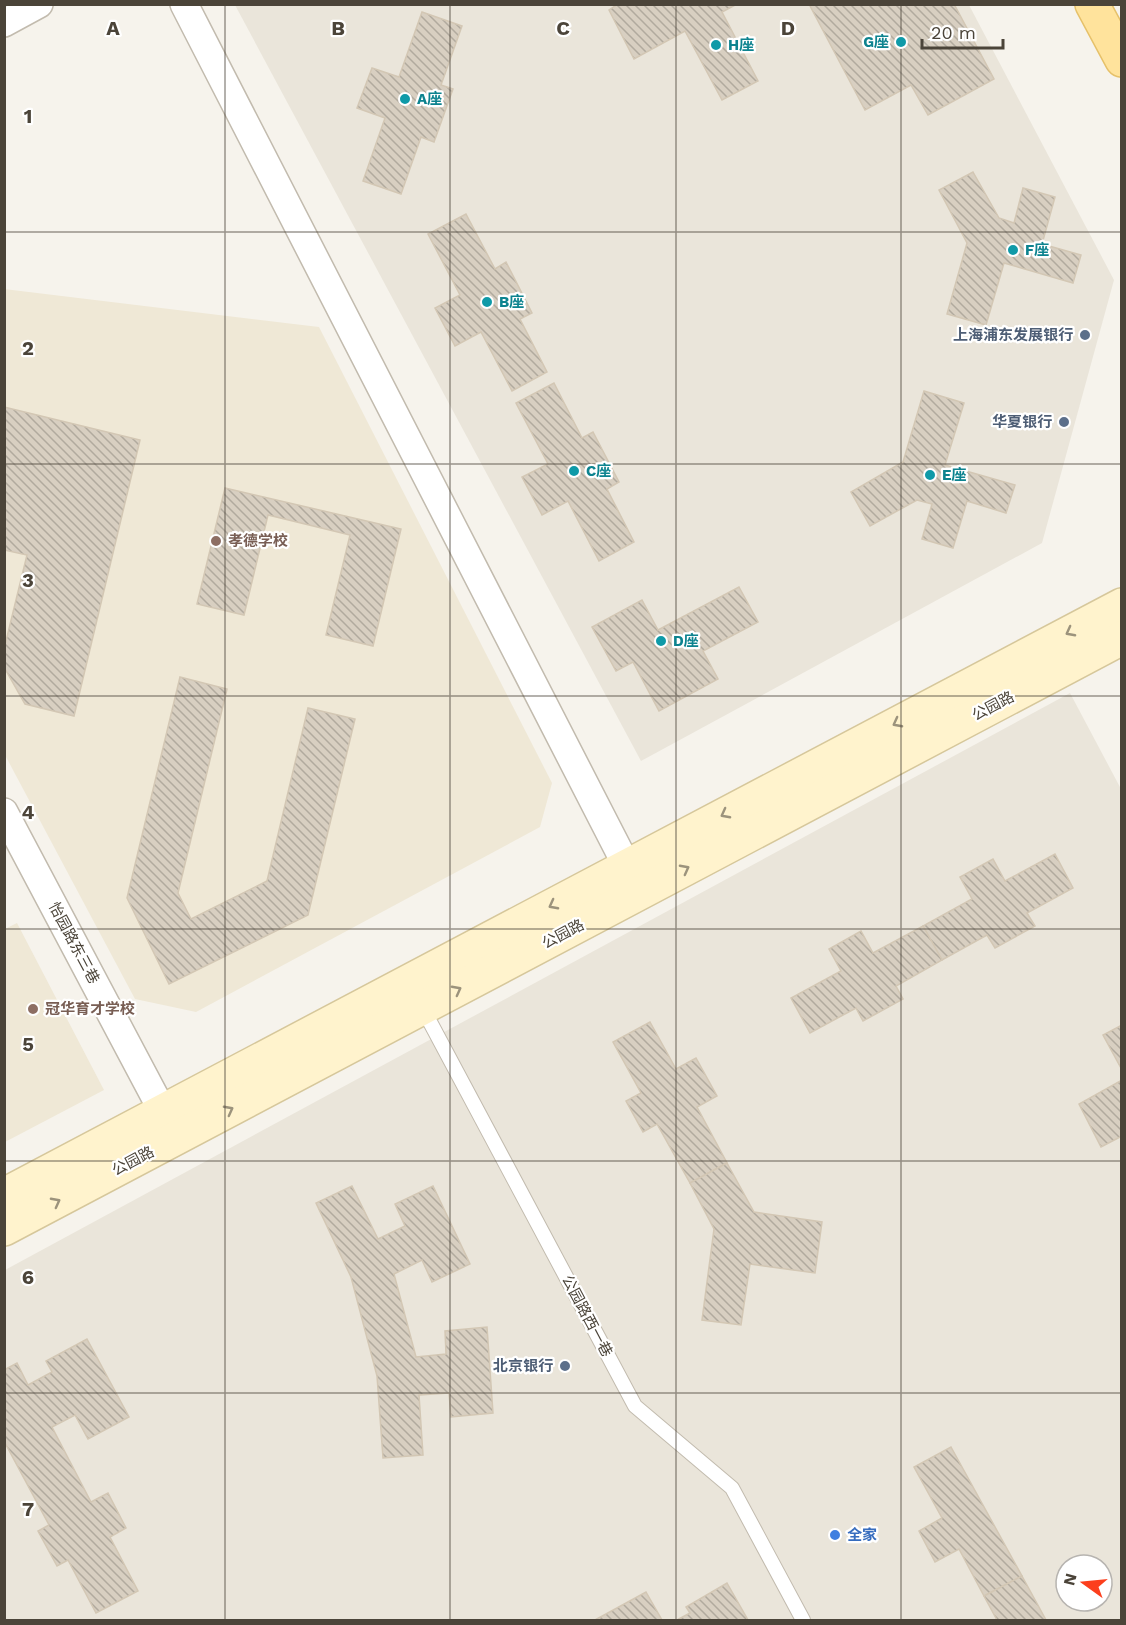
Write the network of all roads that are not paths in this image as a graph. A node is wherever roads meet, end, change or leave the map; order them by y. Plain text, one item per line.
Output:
1 (39, 4) edge
2 (184, 4) edge
3 (1092, 4) edge
4 (4, 23) edge
5 (1122, 60) edge
6 (1122, 604) edge
7 (1122, 638) edge
8 (4, 812) edge
9 (633, 879) junction
10 (415, 995) junction
11 (169, 1125) junction
12 (4, 1195) edge
13 (4, 1229) edge
14 (802, 1620) edge

1 - 4 street
2 - 9 street
3 - 5 main road
6 -> 9 main road, 公园路
9 -> 7 main road, 公园路
8 - 11 street, 怡园路东三巷
9 - 10 main road, 公园路
10 - 11 main road, 公园路
10 - 14 lane, 公园路西一巷
11 - 12 main road, 公园路
13 -> 11 main road, 公园路

